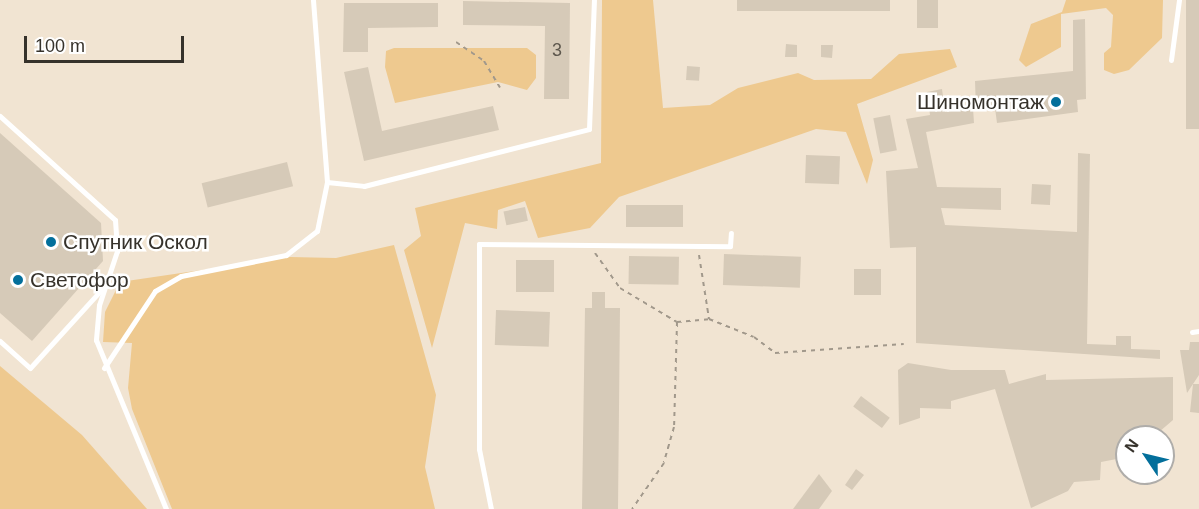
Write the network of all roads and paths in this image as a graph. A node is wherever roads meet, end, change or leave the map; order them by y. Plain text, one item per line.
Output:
1 (313, 0) edge
2 (594, 0) edge
3 (1179, 0) edge
4 (456, 42) dead end
5 (1171, 60) dead end
6 (500, 88) dead end
7 (0, 116) edge
8 (327, 182) junction
9 (731, 233) dead end
10 (590, 245) junction
11 (698, 246) junction
12 (104, 288) junction
13 (709, 319) junction
14 (677, 322) junction
15 (1199, 331) edge
16 (1192, 332) dead end
17 (0, 341) edge
18 (904, 344) dead end
19 (104, 368) junction
20 (166, 509) edge
21 (491, 509) edge
22 (632, 509) edge

1 - 8 lane
2 - 8 lane
3 - 5 lane
4 - 6 path
7 - 12 lane
8 - 19 lane
9 - 11 lane
10 - 11 lane
10 - 14 path
10 - 21 lane
11 - 13 path
12 - 17 lane
12 - 19 lane
13 - 14 path
13 - 18 path
14 - 22 path
15 - 16 lane
19 - 20 lane

